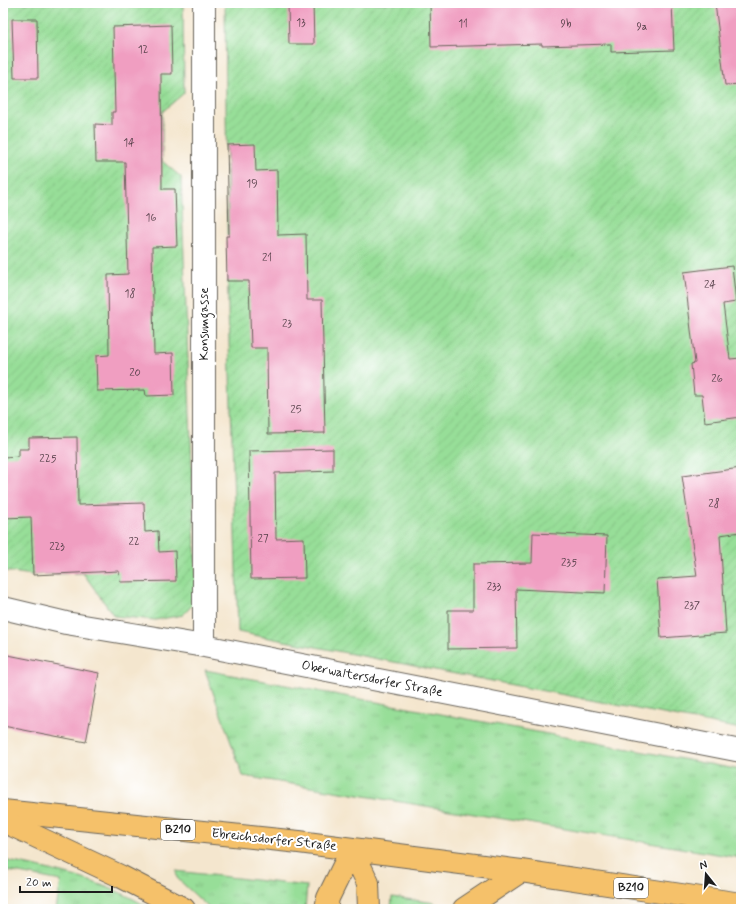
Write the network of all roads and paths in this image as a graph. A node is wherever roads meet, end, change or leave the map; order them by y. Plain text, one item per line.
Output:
1 (204, 3) edge
2 (3, 608) edge
3 (204, 646) junction
4 (741, 751) edge
5 (3, 811) edge
6 (3, 821) edge
7 (352, 849) junction
8 (522, 871) junction
9 (741, 904) edge
10 (184, 909) edge
11 (326, 909) edge
12 (369, 909) edge
13 (464, 909) edge

1 - 3 street, Konsumgasse
2 - 3 street, Oberwaltersdorfer Straße
3 - 4 street, Oberwaltersdorfer Straße
5 - 7 main road, Ebreichsdorfer Straße / B210
6 - 10 main road
7 - 8 main road, Ebreichsdorfer Straße / B210
7 - 11 main road
7 - 12 main road
8 - 9 main road, B210
8 - 13 main road

